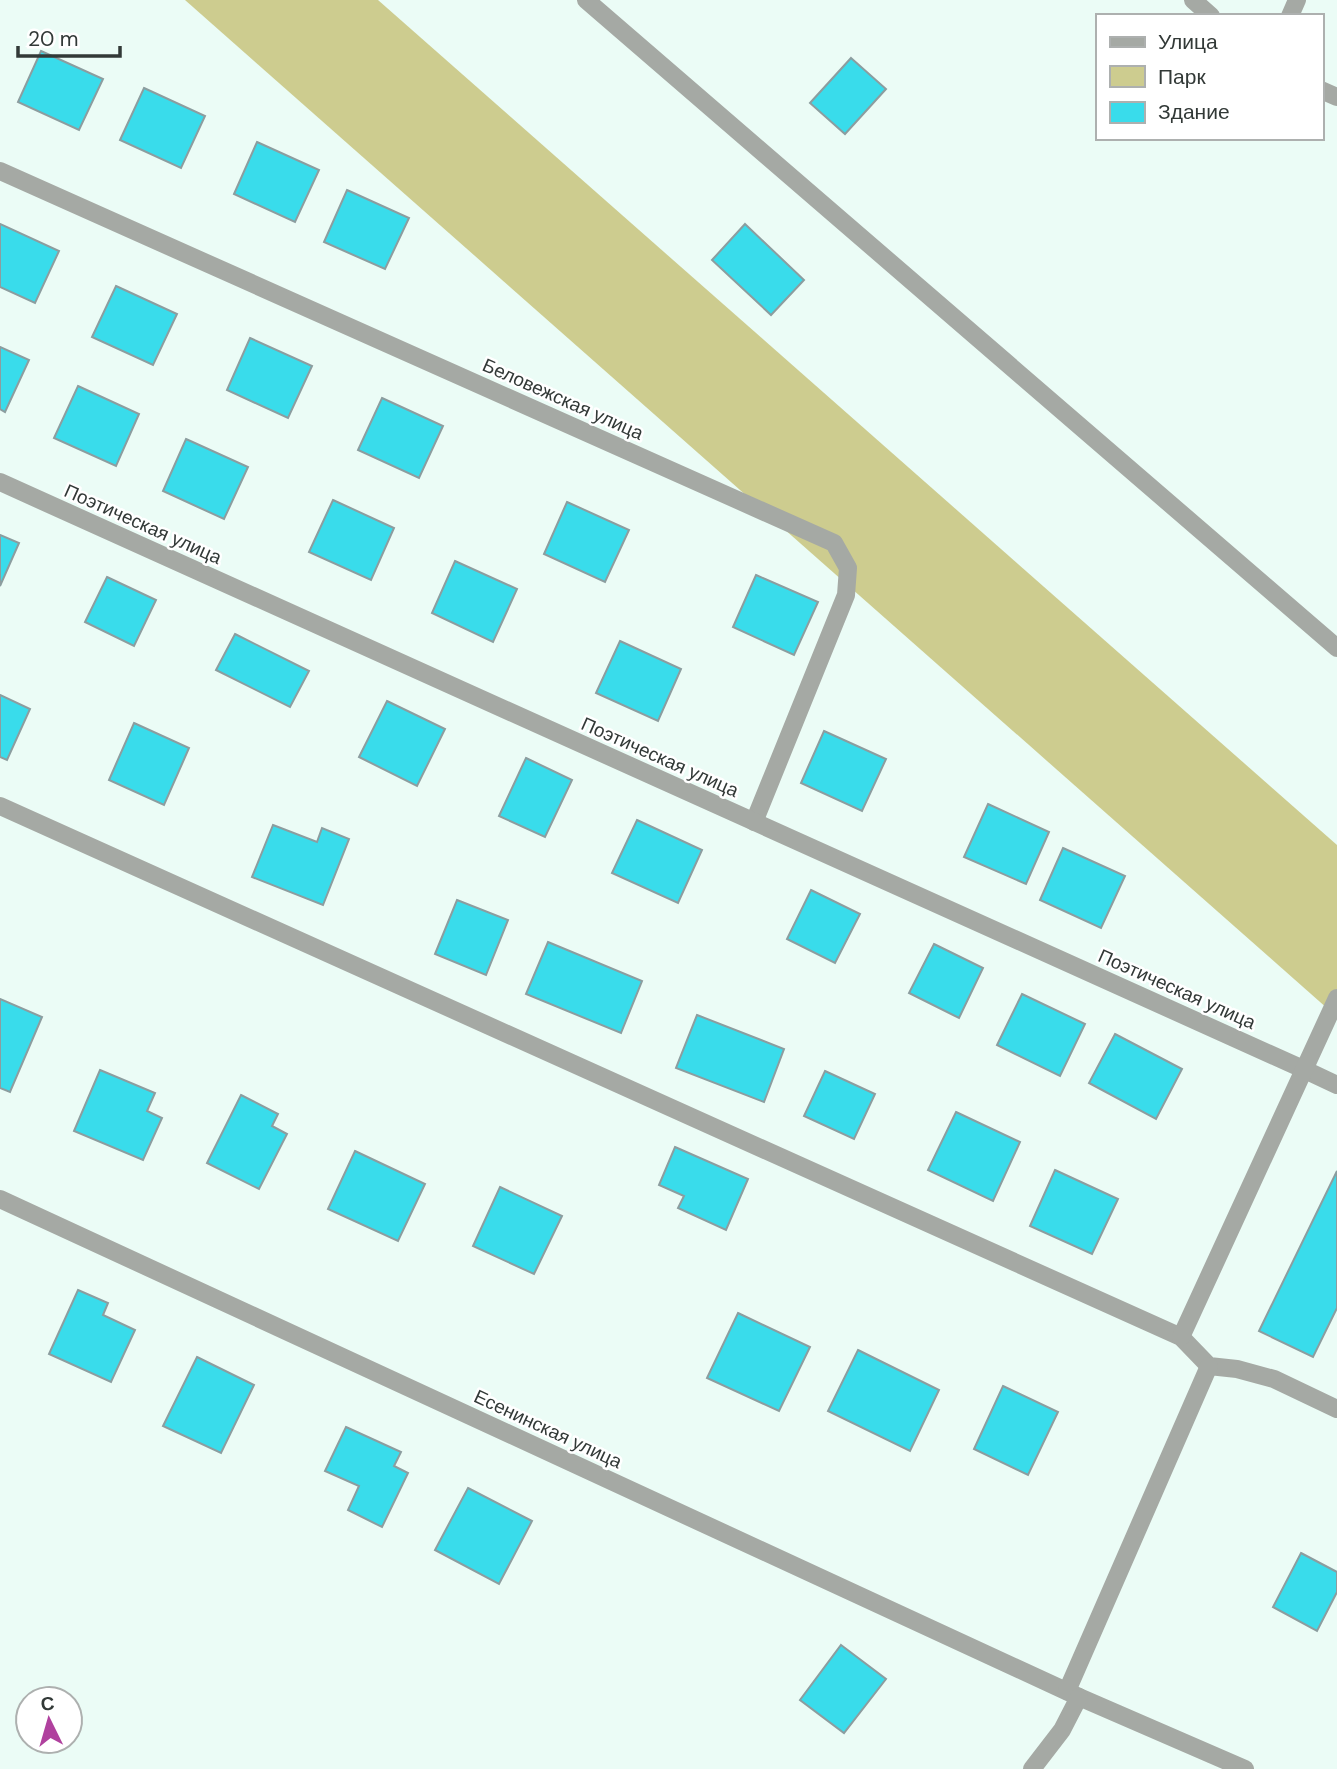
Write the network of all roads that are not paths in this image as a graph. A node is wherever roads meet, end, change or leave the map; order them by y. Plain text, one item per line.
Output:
1 (586, 0) edge
2 (1193, 0) edge
3 (1209, 14) edge
4 (0, 171) edge
5 (0, 482) edge
6 (1337, 648) edge
7 (0, 806) edge
8 (754, 822) junction
9 (1337, 998) edge
10 (1303, 1069) junction
11 (1337, 1085) edge
12 (0, 1199) edge
13 (1181, 1337) junction
14 (1209, 1366) junction
15 (1337, 1409) edge
16 (1073, 1694) junction
17 (1032, 1769) edge
18 (1245, 1769) edge

1 - 6 street
2 - 3 street
4 - 8 street, Беловежская улица
5 - 8 street, Поэтическая улица
7 - 13 street
8 - 10 street, Поэтическая улица
9 - 10 street
10 - 11 street, Поэтическая улица
10 - 13 street
12 - 16 street, Есенинская улица
13 - 14 street
14 - 15 street
14 - 16 street
16 - 17 street
16 - 18 street, Есенинская улица

